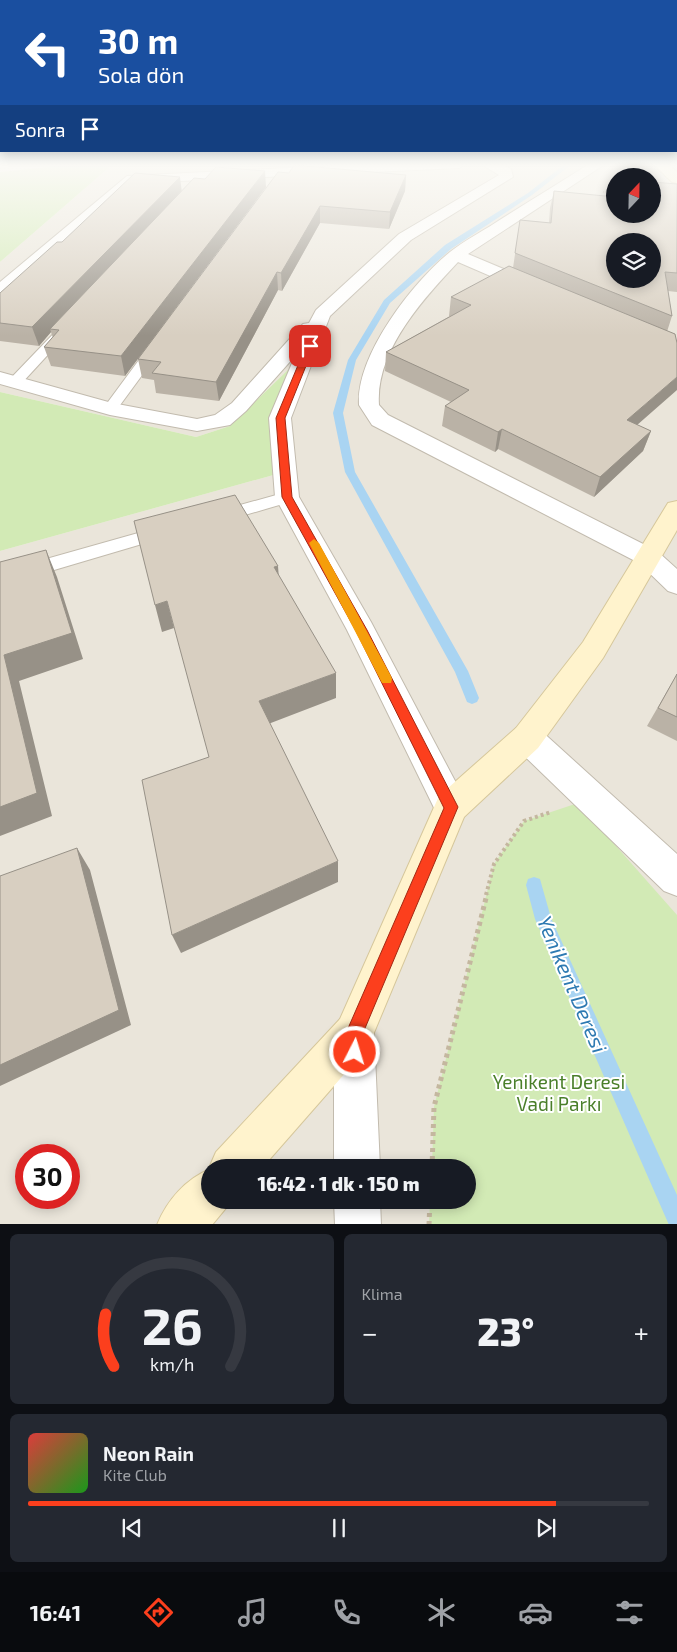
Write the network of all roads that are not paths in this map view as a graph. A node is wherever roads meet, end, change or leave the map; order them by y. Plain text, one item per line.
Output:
1 (83, 221) edge
2 (432, 221) edge
3 (509, 221) edge
4 (456, 255) junction
5 (0, 292) edge
6 (544, 293) edge
7 (322, 314) junction
8 (68, 325) edge
9 (163, 338) edge
10 (8, 380) edge
11 (110, 409) junction
12 (287, 497) junction
13 (677, 509) edge
14 (201, 522) edge
15 (182, 527) edge
16 (648, 557) junction
17 (0, 579) edge
18 (677, 584) edge
19 (527, 738) junction
20 (452, 807) junction
21 (677, 878) edge
22 (354, 1033) junction
23 (240, 1159) edge
24 (357, 1159) edge
25 (201, 1202) edge
26 (357, 1209) edge
27 (180, 1224) edge
28 (358, 1224) edge

1 - 5 street
2 - 7 street
3 - 4 street
4 - 6 street
4 - 16 street
7 - 11 street
7 - 12 street
8 - 10 lane
9 - 11 lane
10 - 11 street
12 - 14 lane
12 - 20 street
13 - 16 street
15 - 17 lane
16 - 18 street
16 - 19 street
19 - 20 street
19 - 21 street
20 - 22 street
22 - 23 street
22 - 24 street
25 - 27 street
26 - 28 street

